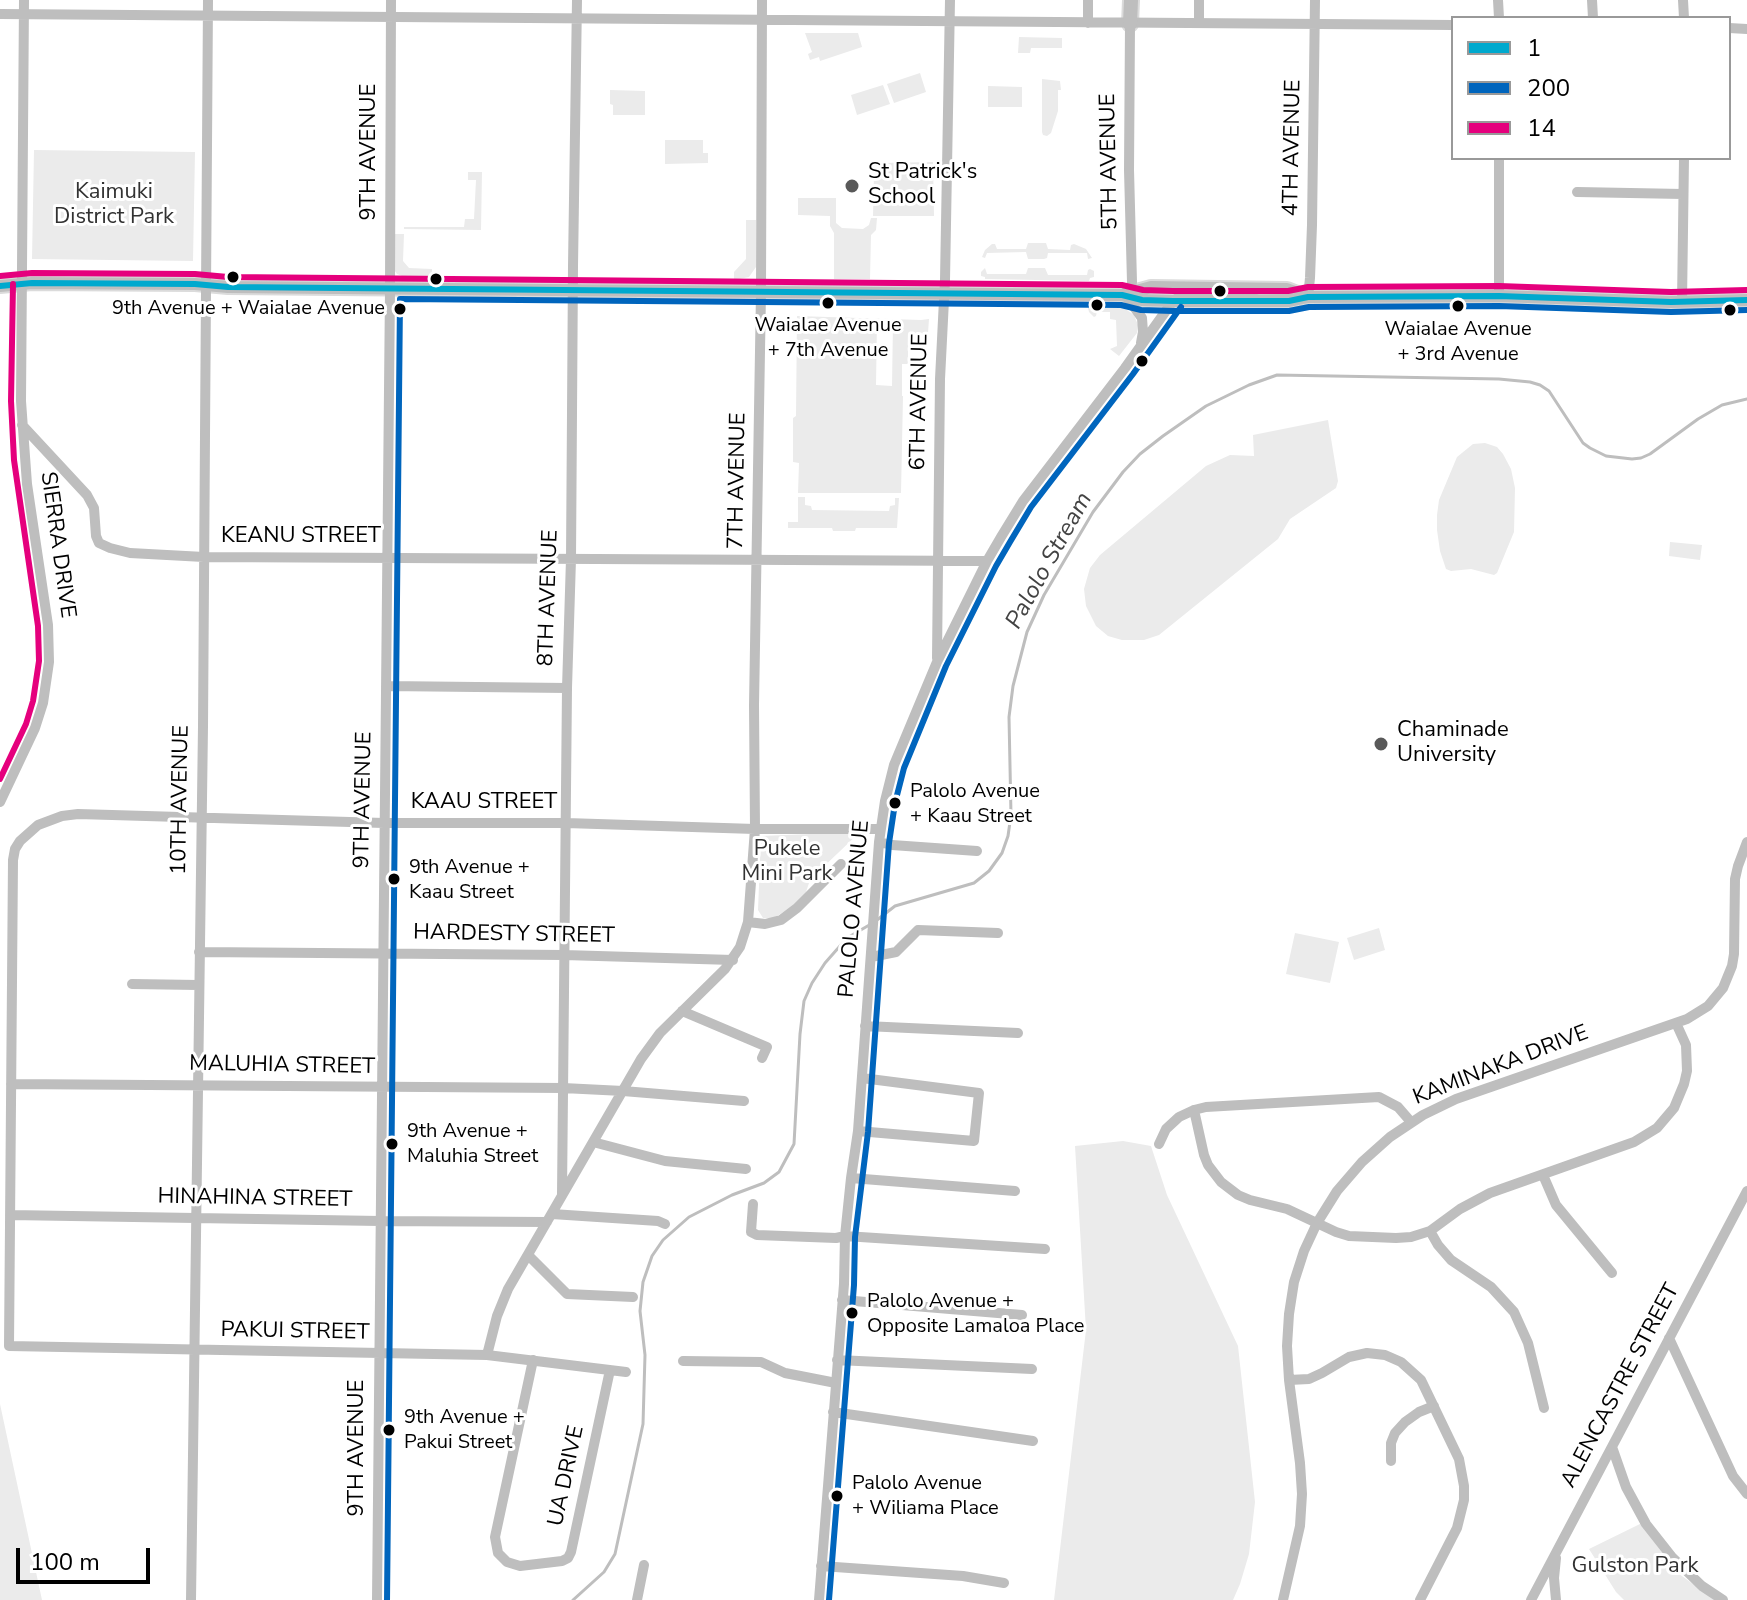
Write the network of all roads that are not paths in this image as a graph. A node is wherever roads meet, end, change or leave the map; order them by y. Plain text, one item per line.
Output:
1 (24, 0) edge
2 (208, 0) edge
3 (391, 0) edge
4 (577, 0) edge
5 (762, 0) edge
6 (950, 0) edge
7 (1088, 0) edge
8 (1131, 0) edge
9 (1199, 0) edge
10 (1315, 0) edge
11 (0, 14) edge
12 (24, 14) junction
13 (208, 16) junction
14 (390, 17) junction
15 (577, 19) junction
16 (762, 21) junction
17 (950, 22) junction
18 (1088, 23) junction
19 (1199, 23) junction
20 (1314, 23) junction
21 (1130, 24) junction
22 (1451, 25) edge
23 (1499, 160) edge
24 (1684, 160) edge
25 (1577, 192) dead end
26 (1683, 194) junction
27 (23, 284) junction
28 (206, 285) junction
29 (0, 286) edge
30 (1265, 288) junction
31 (390, 289) junction
32 (573, 290) junction
33 (761, 292) junction
34 (944, 293) junction
35 (1124, 296) junction
36 (1499, 296) junction
37 (1308, 297) junction
38 (1747, 300) edge
39 (1173, 301) junction
40 (1682, 302) junction
41 (1139, 349) junction
42 (22, 425) junction
43 (204, 557) junction
44 (387, 558) junction
45 (571, 559) junction
46 (757, 559) junction
47 (937, 561) junction
48 (987, 561) junction
49 (937, 662) junction
50 (386, 686) junction
51 (567, 688) junction
52 (0, 802) edge
53 (201, 818) junction
54 (384, 823) junction
55 (566, 823) junction
56 (755, 829) junction
57 (880, 829) junction
58 (879, 842) junction
59 (1747, 842) edge
60 (977, 851) dead end
61 (841, 864) dead end
62 (748, 922) junction
63 (998, 933) dead end
64 (199, 952) junction
65 (383, 954) junction
66 (564, 955) junction
67 (871, 957) junction
68 (733, 960) junction
69 (132, 984) dead end
70 (198, 985) junction
71 (682, 1011) junction
72 (1676, 1023) junction
73 (865, 1026) junction
74 (1018, 1033) dead end
75 (762, 1058) dead end
76 (862, 1078) junction
77 (11, 1084) junction
78 (197, 1085) junction
79 (382, 1087) junction
80 (563, 1088) junction
81 (623, 1091) junction
82 (744, 1101) dead end
83 (1194, 1110) junction
84 (1411, 1122) junction
85 (858, 1131) junction
86 (593, 1142) junction
87 (1159, 1144) dead end
88 (746, 1169) dead end
89 (1543, 1175) junction
90 (851, 1178) junction
91 (1015, 1191) dead end
92 (1747, 1191) edge
93 (562, 1197) junction
94 (753, 1204) dead end
95 (10, 1215) junction
96 (195, 1218) junction
97 (550, 1218) junction
98 (380, 1221) junction
99 (1317, 1223) junction
100 (665, 1224) dead end
101 (1430, 1231) junction
102 (845, 1236) junction
103 (1045, 1249) dead end
104 (528, 1255) junction
105 (1612, 1273) dead end
106 (633, 1297) dead end
107 (842, 1300) junction
108 (1022, 1315) dead end
109 (1669, 1338) junction
110 (195, 1351) junction
111 (379, 1354) junction
112 (487, 1355) junction
113 (533, 1360) junction
114 (837, 1360) junction
115 (683, 1361) dead end
116 (1032, 1369) dead end
117 (610, 1370) junction
118 (626, 1372) dead end
119 (1289, 1380) junction
120 (836, 1383) junction
121 (1434, 1406) junction
122 (1544, 1408) dead end
123 (833, 1412) junction
124 (1033, 1441) dead end
125 (1612, 1447) junction
126 (1391, 1461) dead end
127 (1747, 1494) edge
128 (1556, 1554) junction
129 (644, 1565) dead end
130 (821, 1566) junction
131 (1004, 1583) dead end
132 (191, 1600) edge
133 (377, 1600) edge
134 (637, 1600) edge
135 (819, 1600) edge
136 (1283, 1600) edge
137 (1420, 1600) edge
138 (1531, 1600) edge
139 (1556, 1600) edge
140 (1723, 1600) edge

1 - 12 street, SIERRA DRIVE
2 - 13 street, 10TH AVENUE
3 - 14 street, 9TH AVENUE
4 - 15 street, 8TH AVENUE
5 - 16 street, 7TH AVENUE
6 - 17 street, 6TH AVENUE
7 - 18 street
8 - 21 highway
9 - 19 street
10 - 20 street, 4TH AVENUE
11 - 12 street
12 - 13 street
12 - 27 street, SIERRA DRIVE
13 - 14 street
13 - 28 street, 10TH AVENUE
14 - 15 street
14 - 31 street, 9TH AVENUE
15 - 16 street
15 - 32 street, 8TH AVENUE
16 - 17 street
16 - 33 street, 7TH AVENUE
17 - 18 street
17 - 34 street, 6TH AVENUE
18 - 21 street
19 - 20 street
19 - 21 street
20 - 22 street
20 - 37 street, 4TH AVENUE
21 - 35 street, 5TH AVENUE
23 - 36 street
24 - 26 street
25 - 26 street
26 - 40 street
27 - 28 main road
27 - 29 main road
27 - 42 street, SIERRA DRIVE
28 - 31 main road
28 - 43 street, 10TH AVENUE
30 - 35 main road
30 - 37 main road
30 - 39 street
31 - 32 main road
31 - 44 street, 9TH AVENUE
32 - 33 main road
32 - 45 street, 8TH AVENUE
33 - 34 main road
33 - 46 street, 7TH AVENUE
34 - 35 main road
34 - 47 street, 6TH AVENUE
35 - 39 main road
35 - 41 street
36 - 37 main road
36 - 40 main road
37 - 39 main road
38 - 40 main road
39 - 41 street, PALOLO AVENUE
41 - 48 street, PALOLO AVENUE
42 - 43 street, KEANU STREET
42 - 52 street, SIERRA DRIVE
43 - 44 street, KEANU STREET
43 - 53 street, 10TH AVENUE
44 - 45 street, KEANU STREET
44 - 50 street, 9TH AVENUE
45 - 46 street, KEANU STREET
45 - 51 street, 8TH AVENUE
46 - 47 street, KEANU STREET
46 - 56 street, 7TH AVENUE
47 - 48 street, KEANU STREET
47 - 49 street, 6TH AVENUE
48 - 49 street, PALOLO AVENUE
49 - 57 street, PALOLO AVENUE
50 - 51 street
50 - 54 street, 9TH AVENUE
51 - 55 street, 8TH AVENUE
53 - 54 street, KAAU STREET
53 - 64 street, 10TH AVENUE
53 - 77 street, KAAU STREET
54 - 55 street, KAAU STREET
54 - 65 street, 9TH AVENUE
55 - 56 street, KAAU STREET
55 - 66 street, 8TH AVENUE
56 - 57 street, KAAU STREET
56 - 62 street, 7TH AVENUE
57 - 58 street, PALOLO AVENUE
58 - 60 street
58 - 67 street, PALOLO AVENUE
59 - 72 street, KAMINAKA DRIVE
61 - 62 street
62 - 68 street, 7TH AVENUE
63 - 67 street
64 - 65 street, HARDESTY STREET
64 - 70 street, 10TH AVENUE
65 - 66 street, HARDESTY STREET
65 - 79 street, 9TH AVENUE
66 - 68 street, HARDESTY STREET
66 - 80 street, 8TH AVENUE
67 - 73 street, PALOLO AVENUE
68 - 71 street
69 - 70 street
70 - 78 street, 10TH AVENUE
71 - 75 street
71 - 81 street
72 - 84 street, KAMINAKA DRIVE
72 - 89 street
73 - 74 street
73 - 76 street, PALOLO AVENUE
76 - 85 street, PALOLO AVENUE
76 - 85 street
77 - 78 street, MALUHIA STREET
77 - 95 street
78 - 79 street, MALUHIA STREET
78 - 96 street, 10TH AVENUE
79 - 80 street, MALUHIA STREET
79 - 98 street, 9TH AVENUE
80 - 81 street, MALUHIA STREET
80 - 93 street, 8TH AVENUE
81 - 82 street, MALUHIA STREET
81 - 86 street
83 - 84 street
83 - 87 street
83 - 99 street
84 - 99 street, KAMINAKA DRIVE
85 - 90 street, PALOLO AVENUE
86 - 88 street
86 - 93 street
89 - 101 street
89 - 105 street
90 - 91 street
90 - 102 street, PALOLO AVENUE
92 - 109 street, ALENCASTRE STREET
93 - 97 street
94 - 102 street
95 - 96 street, HINAHINA STREET
95 - 110 street, PAKUI STREET
96 - 98 street, HINAHINA STREET
96 - 110 street, 10TH AVENUE
97 - 98 street, HINAHINA STREET
97 - 100 street, HINAHINA STREET
97 - 104 street
98 - 111 street, 9TH AVENUE
99 - 101 street
99 - 119 street, KAMINAKA DRIVE
101 - 122 street
102 - 103 street
102 - 107 street, PALOLO AVENUE
104 - 106 street
104 - 112 street
107 - 108 street
107 - 114 street, PALOLO AVENUE
109 - 125 street, ALENCASTRE STREET
109 - 127 street
110 - 111 street, PAKUI STREET
110 - 132 street, 10TH AVENUE
111 - 112 street, PAKUI STREET
111 - 133 street, 9TH AVENUE
112 - 113 street, PAKUI STREET
113 - 117 street, PAKUI STREET
113 - 117 street, UA DRIVE
114 - 116 street
114 - 120 street, PALOLO AVENUE
115 - 120 street
117 - 118 street, PAKUI STREET
119 - 121 street
119 - 136 street, KAMINAKA DRIVE
120 - 123 street, PALOLO AVENUE
121 - 126 street
121 - 137 street
123 - 124 street
123 - 130 street, PALOLO AVENUE
125 - 128 street, ALENCASTRE STREET
125 - 140 street
128 - 138 street, ALENCASTRE STREET
128 - 139 street
129 - 134 street
130 - 131 street
130 - 135 street, PALOLO AVENUE

